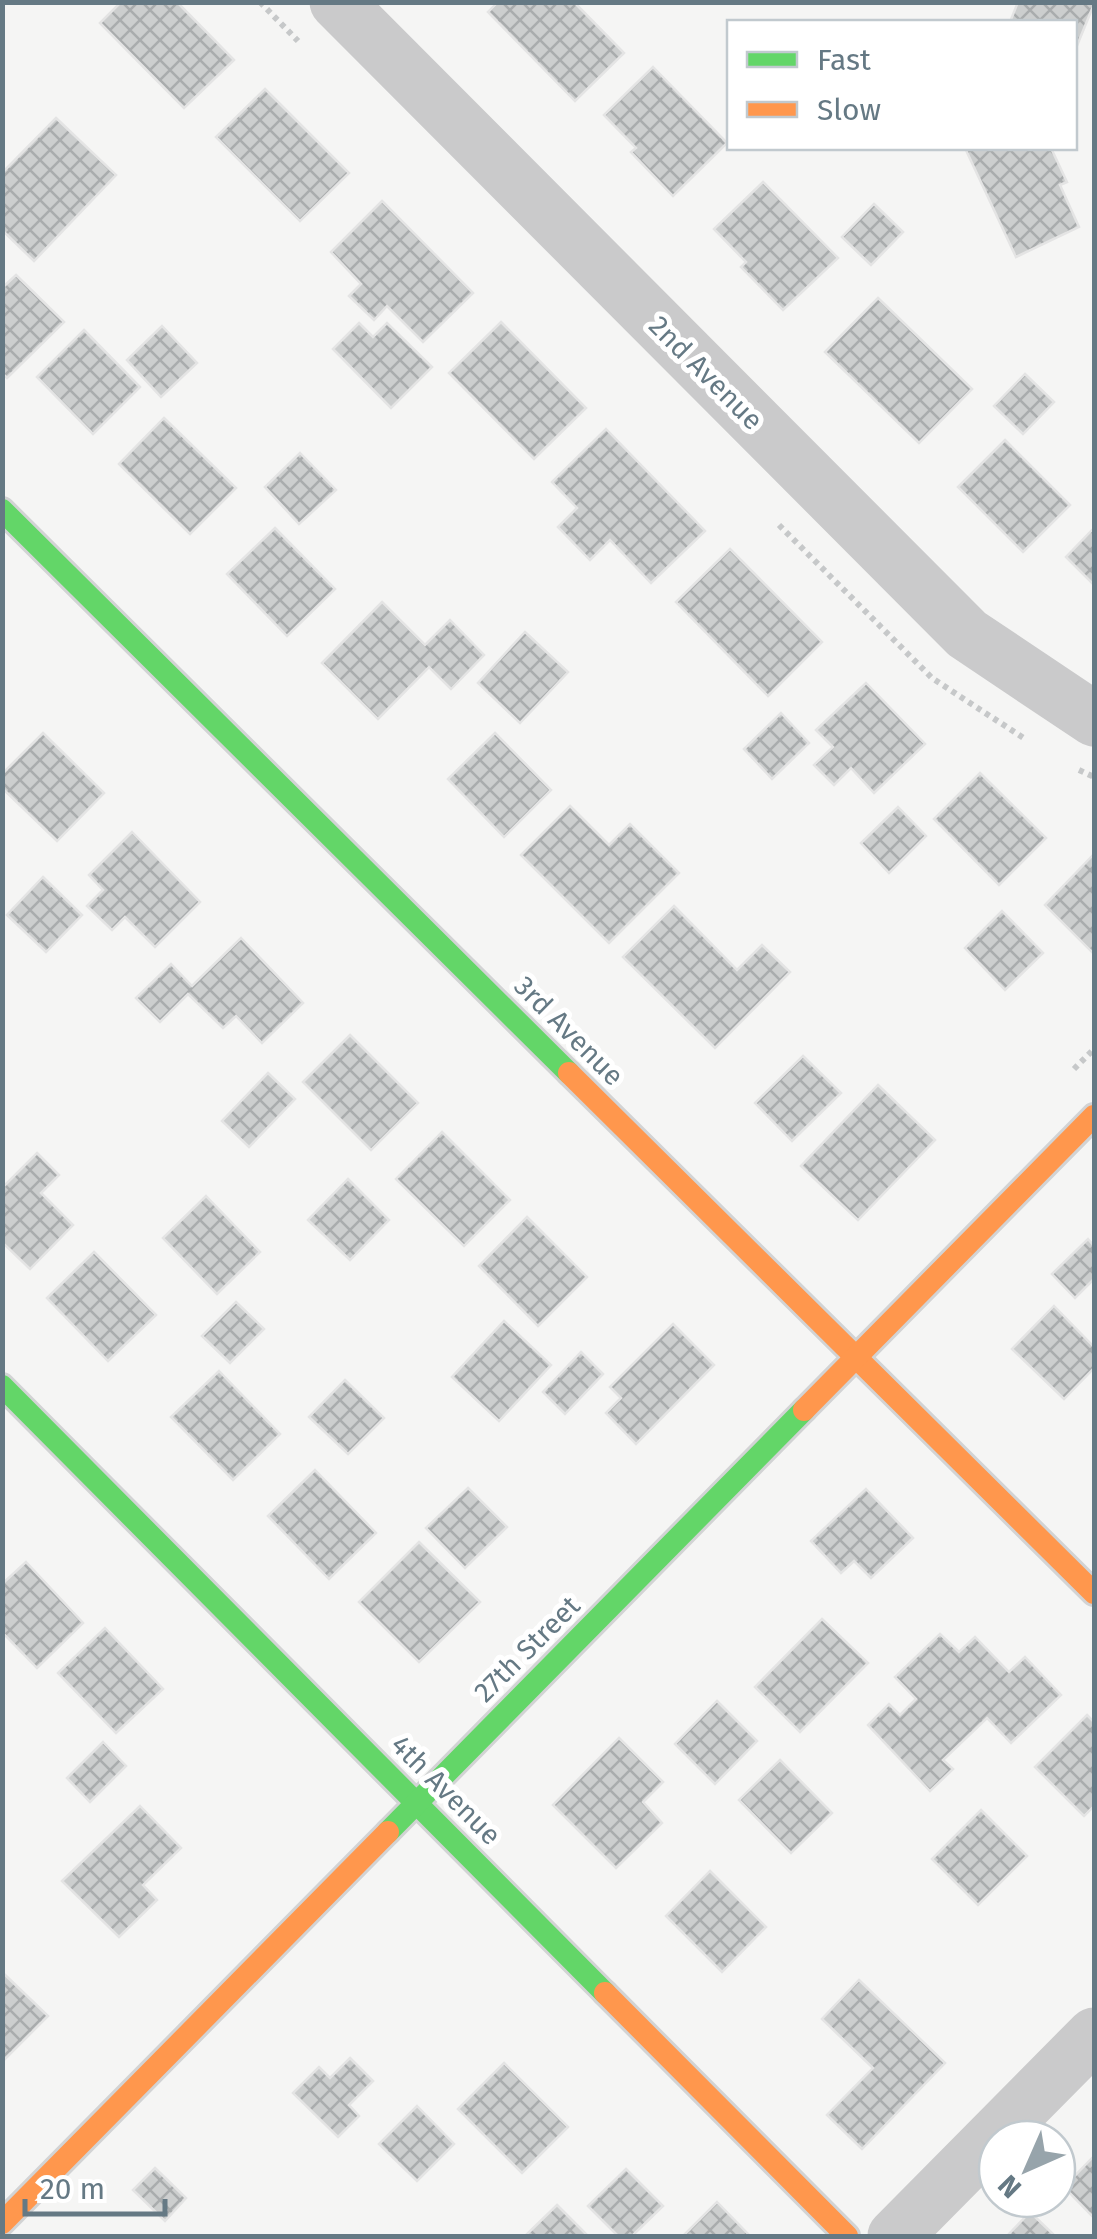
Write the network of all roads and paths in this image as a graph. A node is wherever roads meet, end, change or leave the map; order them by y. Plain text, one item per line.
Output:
1 (336, 2) edge
2 (2, 510) edge
3 (1094, 718) edge
4 (1094, 1116) edge
5 (856, 1358) junction
6 (2, 1386) edge
7 (1094, 1593) edge
8 (417, 1804) junction
9 (1094, 2035) edge
10 (2, 2224) edge
11 (848, 2236) edge
12 (895, 2236) edge

1 - 3 street, 2nd Avenue
2 - 5 street, 3rd Avenue
4 - 5 street, 27th Street
5 - 7 street, 3rd Avenue
5 - 8 street, 27th Street
6 - 8 street, 4th Avenue
8 - 10 street, 27th Street
8 - 11 street, 4th Avenue
9 - 12 street

